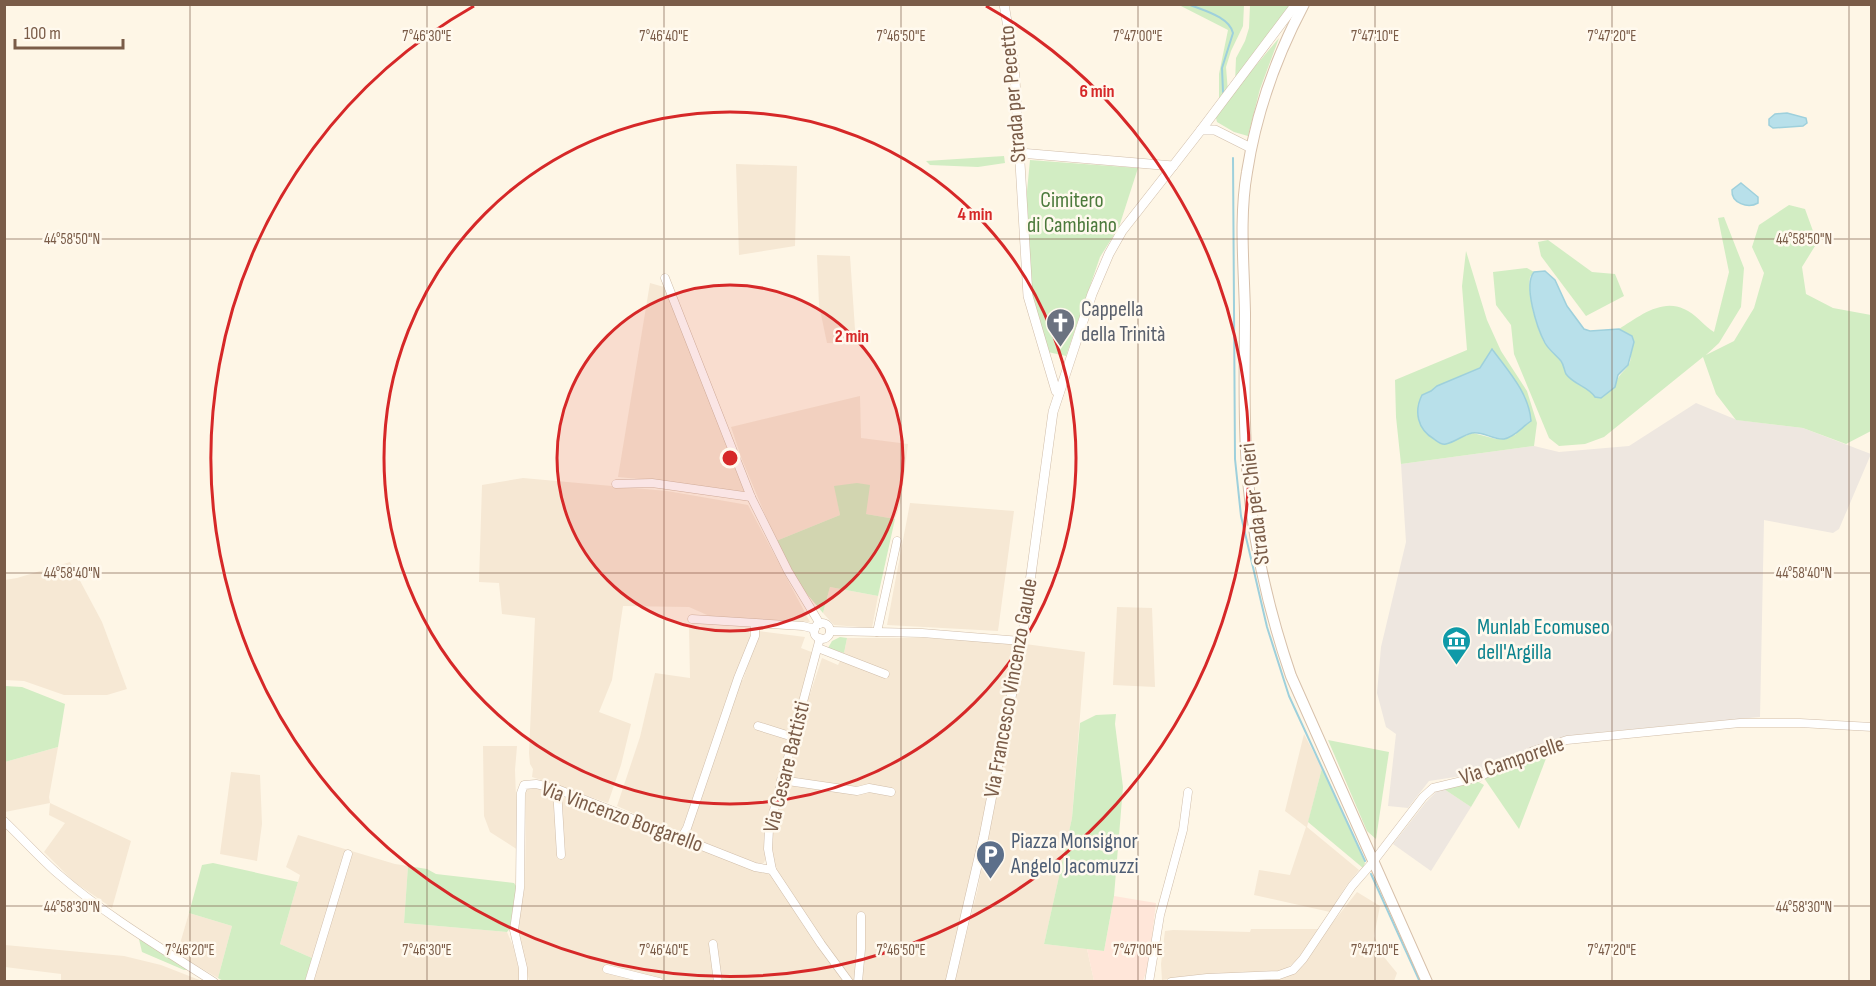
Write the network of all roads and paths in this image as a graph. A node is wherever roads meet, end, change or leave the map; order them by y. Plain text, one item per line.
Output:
1 (1004, 4) edge
2 (1296, 4) edge
3 (1304, 4) edge
4 (1202, 130) junction
5 (1251, 148) junction
6 (1020, 153) junction
7 (1173, 166) junction
8 (665, 278) dead end
9 (1059, 393) junction
10 (616, 484) dead end
11 (751, 497) junction
12 (897, 542) dead end
13 (692, 620) dead end
14 (755, 624) junction
15 (817, 626) junction
16 (830, 631) junction
17 (877, 632) junction
18 (820, 638) junction
19 (1022, 641) junction
20 (818, 648) junction
21 (885, 674) dead end
22 (758, 726) dead end
23 (1872, 727) edge
24 (793, 737) junction
25 (781, 780) junction
26 (557, 789) junction
27 (891, 792) dead end
28 (1188, 792) dead end
29 (4, 821) edge
30 (682, 837) junction
31 (348, 854) dead end
32 (561, 855) dead end
33 (1373, 862) junction
34 (772, 870) junction
35 (861, 916) dead end
36 (713, 944) dead end
37 (608, 969) dead end
38 (1280, 978) edge
39 (1208, 980) edge
40 (214, 981) edge
41 (309, 981) edge
42 (523, 981) edge
43 (660, 981) edge
44 (718, 981) edge
45 (849, 981) edge
46 (858, 981) edge
47 (950, 981) edge
48 (1149, 981) edge
49 (1171, 981) edge
50 (1427, 981) edge

1 - 6 street, Strada per Pecetto
2 - 4 street, Via Francesco Vincenzo Gaude
3 - 5 main road, Strada per Chieri
4 - 5 street
4 - 7 street, Via Francesco Vincenzo Gaude
5 - 33 main road, Strada per Chieri
6 - 7 street
6 - 9 street, Strada per Pecetto
7 - 9 street, Via Francesco Vincenzo Gaude
8 - 11 street
9 - 19 street, Via Francesco Vincenzo Gaude
10 - 11 street
11 - 15 street
12 - 17 street
13 - 14 street
14 - 15 street
14 - 30 street
15 - 16 street
15 - 18 street
16 - 17 street
16 - 18 street
17 - 19 street
18 - 20 street, Via Cesare Battisti
19 - 47 street, Via Francesco Vincenzo Gaude
20 - 21 street
20 - 24 street, Via Cesare Battisti
22 - 24 street
23 - 33 street, Via Camporelle
24 - 25 street, Via Cesare Battisti
25 - 27 street
25 - 34 street, Via Cesare Battisti
26 - 30 street, Via Vincenzo Borgarello
26 - 32 street
26 - 42 street, Via Vincenzo Borgarello
28 - 48 street
29 - 40 street
30 - 34 street, Via Vincenzo Borgarello
31 - 41 street
33 - 38 street, Via Camporelle
33 - 50 main road, Strada per Chieri
34 - 45 street, Via Cesare Battisti
35 - 46 street
36 - 44 street
37 - 43 street
38 - 39 street, Via Camporelle
39 - 49 street, Via Camporelle

